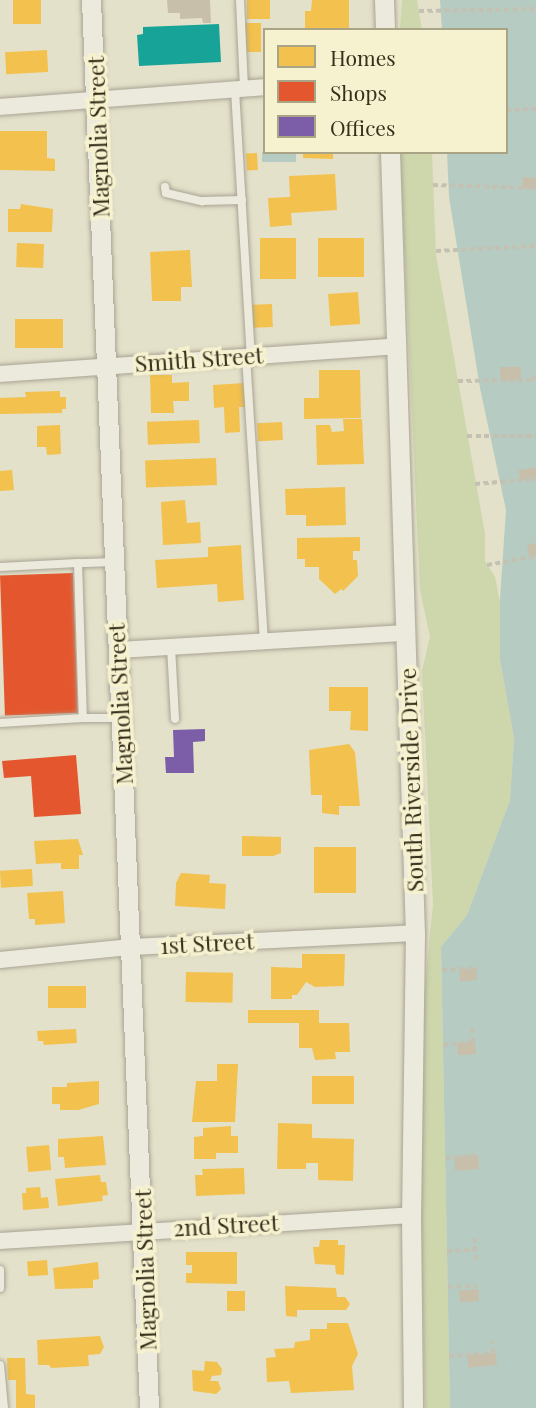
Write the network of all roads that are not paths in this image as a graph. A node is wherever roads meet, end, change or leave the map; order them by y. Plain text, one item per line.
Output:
1 (91, 0) edge
2 (240, 0) edge
3 (384, 0) edge
4 (385, 28) edge
5 (263, 87) edge
6 (240, 89) junction
7 (97, 101) junction
8 (0, 107) edge
9 (390, 154) edge
10 (165, 187) dead end
11 (242, 200) junction
12 (398, 346) junction
13 (249, 356) junction
14 (106, 366) junction
15 (0, 374) edge
16 (114, 562) junction
17 (78, 563) junction
18 (0, 567) edge
19 (407, 634) junction
20 (264, 642) junction
21 (171, 647) junction
22 (118, 650) junction
23 (83, 718) junction
24 (121, 718) junction
25 (175, 719) dead end
26 (0, 723) edge
27 (415, 933) junction
28 (131, 947) junction
29 (0, 960) edge
30 (411, 1215) junction
31 (144, 1230) junction
32 (0, 1241) edge
33 (0, 1270) edge
34 (0, 1288) edge
35 (0, 1365) edge
36 (4, 1408) edge
37 (149, 1408) edge
38 (413, 1408) edge

1 - 7 street, Magnolia Street
2 - 6 lane
3 - 4 street
5 - 6 street
6 - 7 street
6 - 11 lane
7 - 8 street
7 - 14 street, Magnolia Street
9 - 12 street, South Riverside Drive
10 - 11 lane
11 - 13 lane
12 - 13 street, Smith Street
12 - 19 street, South Riverside Drive
13 - 14 street, Smith Street
13 - 20 lane
14 - 15 street, Smith Street
14 - 16 street, Magnolia Street
16 - 17 lane
16 - 22 street, Magnolia Street
17 - 18 lane
17 - 23 lane
19 - 20 street
19 - 27 street, South Riverside Drive
20 - 21 street
21 - 22 street
21 - 25 lane
22 - 24 street, Magnolia Street
23 - 24 lane
23 - 26 lane
24 - 28 street, Magnolia Street
27 - 28 street, 1st Street
27 - 30 street, South Riverside Drive
28 - 29 street, 1st Street
28 - 31 street, Magnolia Street
30 - 31 street, 2nd Street
30 - 38 street, South Riverside Drive
31 - 32 street, 2nd Street
31 - 37 street, Magnolia Street
33 - 34 lane
35 - 36 lane

